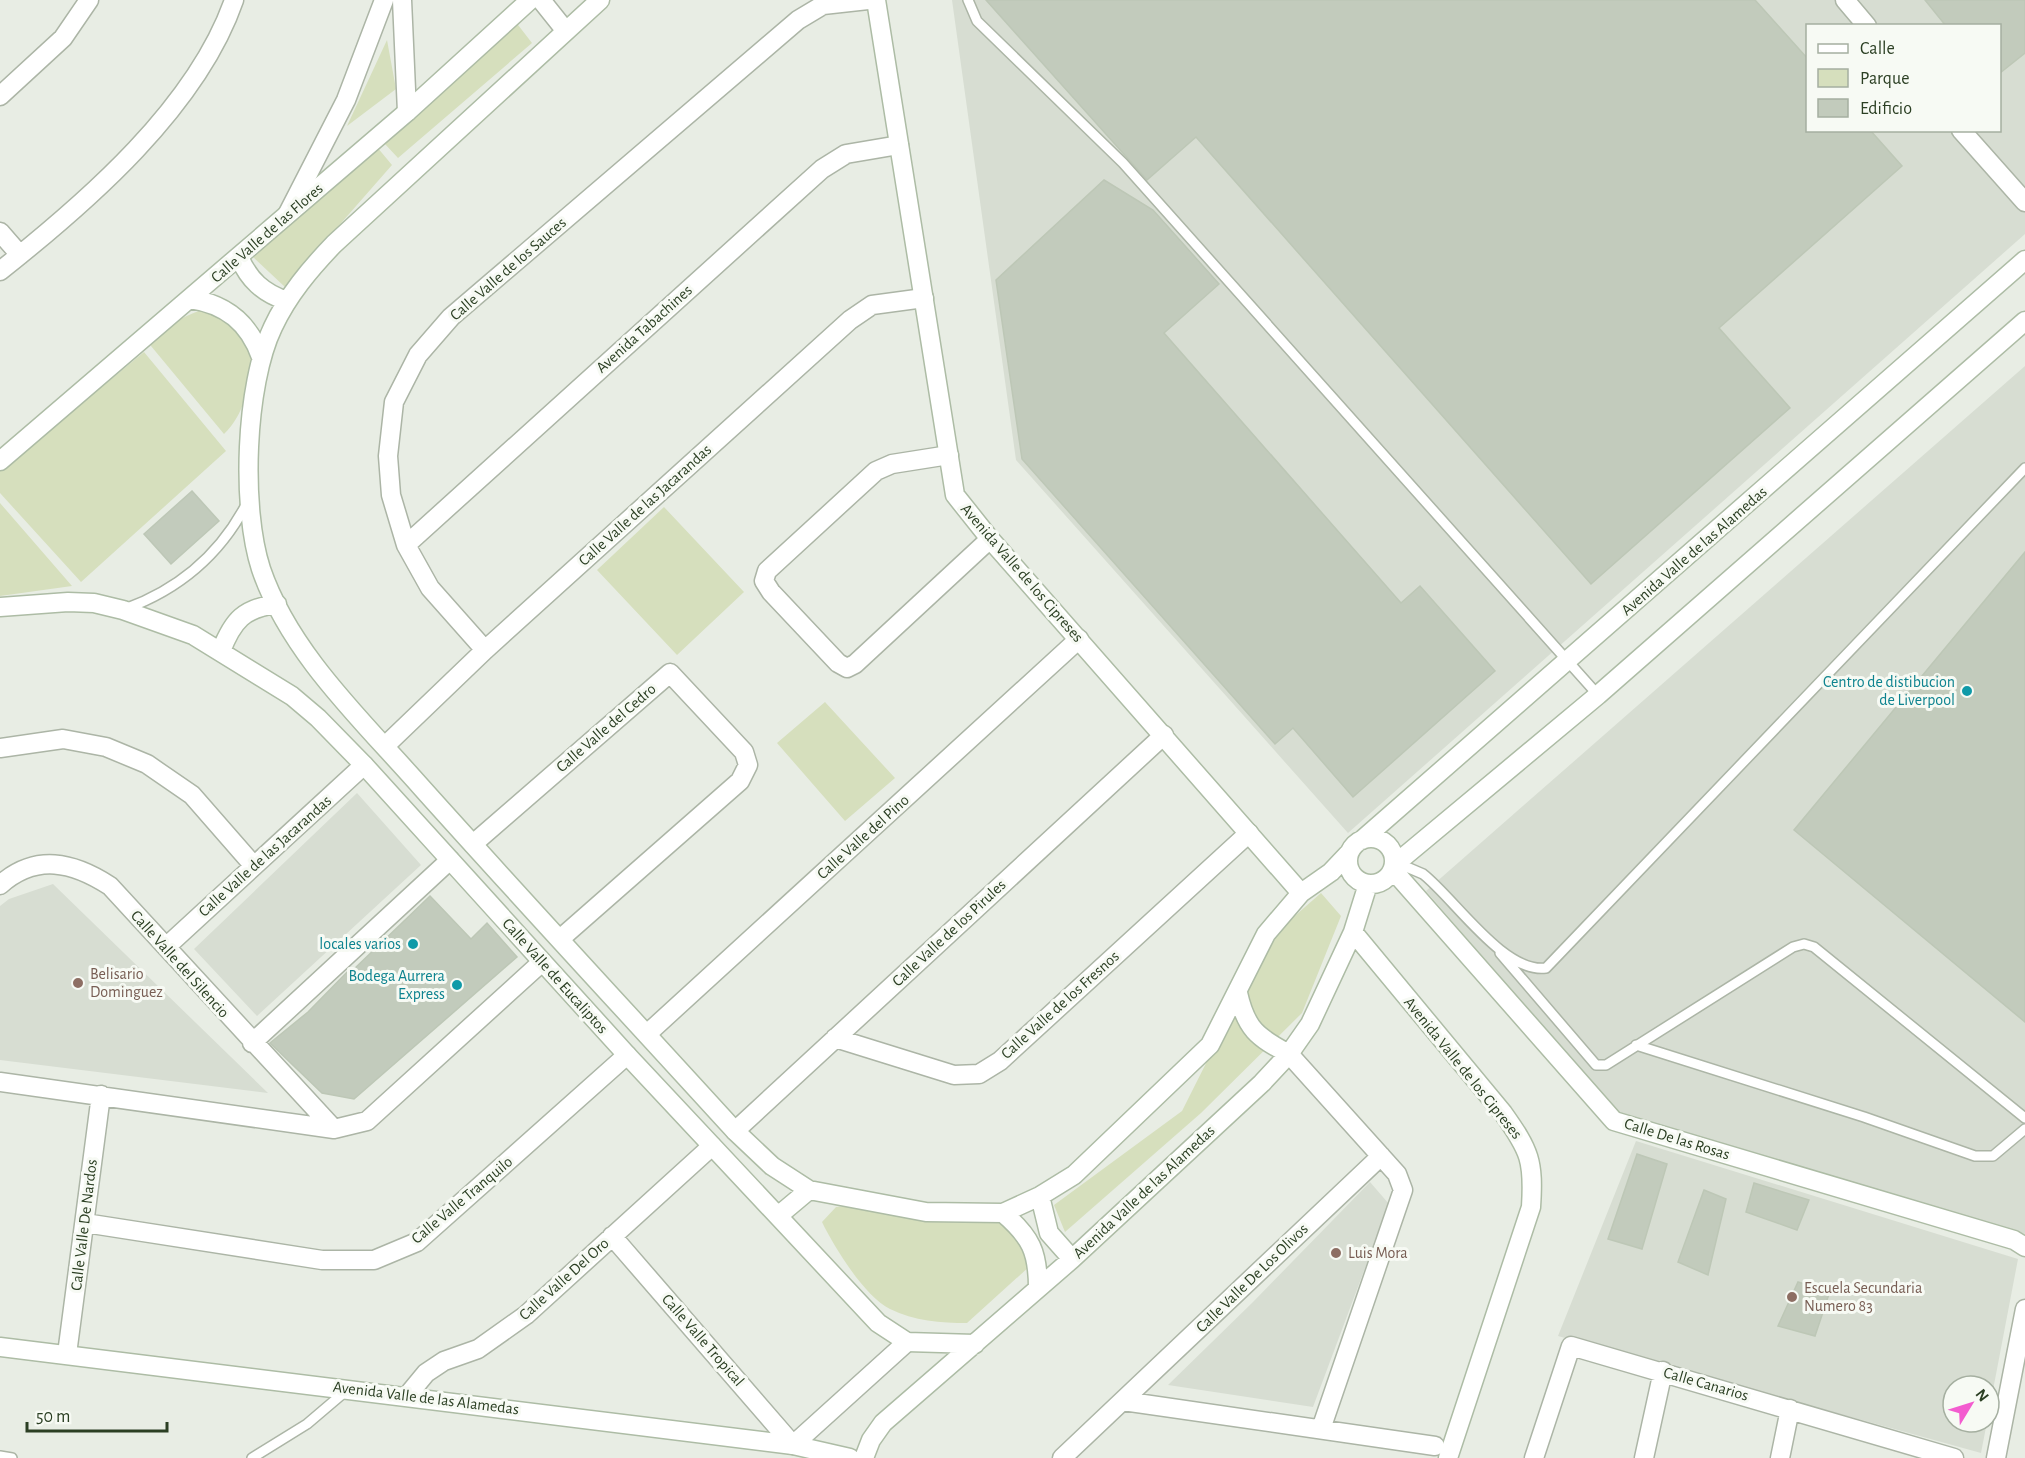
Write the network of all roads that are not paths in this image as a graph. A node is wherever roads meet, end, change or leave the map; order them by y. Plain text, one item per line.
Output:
1 (89, 0) edge
2 (234, 0) edge
3 (384, 0) edge
4 (402, 0) edge
5 (530, 0) edge
6 (541, 0) edge
7 (600, 0) edge
8 (868, 0) edge
9 (876, 0) edge
10 (968, 0) edge
11 (1845, 0) edge
12 (1865, 24) edge
13 (565, 30) junction
14 (0, 96) edge
15 (407, 112) junction
16 (1963, 132) edge
17 (899, 145) junction
18 (2025, 202) edge
19 (288, 213) junction
20 (0, 232) edge
21 (20, 255) junction
22 (239, 256) junction
23 (2025, 260) edge
24 (0, 271) edge
25 (924, 298) junction
26 (190, 299) junction
27 (287, 301) junction
28 (2025, 321) edge
29 (261, 357) junction
30 (949, 455) junction
31 (0, 461) edge
32 (2025, 468) edge
33 (248, 503) junction
34 (990, 539) junction
35 (406, 545) junction
36 (277, 604) junction
37 (0, 607) edge
38 (123, 610) junction
39 (1079, 639) junction
40 (485, 650) junction
41 (221, 651) junction
42 (1567, 661) junction
43 (1598, 695) junction
44 (1164, 735) junction
45 (385, 746) junction
46 (0, 748) edge
47 (364, 765) junction
48 (1249, 833) junction
49 (473, 844) junction
50 (1356, 846) junction
51 (450, 860) junction
52 (254, 866) junction
53 (1393, 868) junction
54 (1368, 884) junction
55 (0, 885) edge
56 (1301, 893) junction
57 (1353, 932) junction
58 (560, 939) junction
59 (1493, 944) junction
60 (166, 947) junction
61 (542, 962) junction
62 (1238, 993) junction
63 (647, 1034) junction
64 (835, 1038) junction
65 (252, 1043) junction
66 (1636, 1045) junction
67 (1289, 1054) junction
68 (627, 1055) junction
69 (0, 1082) edge
70 (101, 1095) junction
71 (2025, 1118) edge
72 (334, 1129) junction
73 (2025, 1129) edge
74 (735, 1131) junction
75 (712, 1146) junction
76 (1381, 1156) junction
77 (809, 1190) junction
78 (1040, 1197) junction
79 (1003, 1213) junction
80 (778, 1216) junction
81 (85, 1223) junction
82 (612, 1236) junction
83 (2025, 1247) edge
84 (1072, 1259) junction
85 (1038, 1288) junction
86 (2025, 1309) edge
87 (2022, 1336) edge
88 (907, 1342) junction
89 (975, 1344) junction
90 (0, 1347) edge
91 (68, 1354) junction
92 (1663, 1371) junction
93 (350, 1389) junction
94 (407, 1396) junction
95 (1123, 1401) junction
96 (1790, 1409) junction
97 (1321, 1430) junction
98 (793, 1445) junction
99 (1442, 1452) edge
100 (0, 1456) edge
101 (12, 1458) edge
102 (252, 1458) edge
103 (850, 1458) edge
104 (864, 1458) edge
105 (1062, 1458) edge
106 (1534, 1458) edge
107 (1644, 1458) edge
108 (1780, 1458) edge
109 (1954, 1458) edge
110 (1996, 1458) edge

1 - 14 street
2 - 21 street
3 - 19 street
4 - 15 street
5 - 15 street, Calle Valle de las Flores
6 - 13 street
7 - 13 street
8 - 35 street, Calle Valle de los Sauces
9 - 17 street, Avenida Valle de los Cipreses
10 - 42 lane
11 - 12 street
13 - 27 street
15 - 19 street, Calle Valle de las Flores
16 - 18 street
17 - 25 street, Avenida Valle de los Cipreses
17 - 35 street, Avenida Tabachines
19 - 22 street, Calle Valle de las Flores
20 - 21 street
21 - 24 street
22 - 26 street, Calle Valle de las Flores
22 - 27 street
23 - 42 street, Avenida Valle de las Alamedas
25 - 30 street, Avenida Valle de los Cipreses
25 - 40 street, Calle Valle de las Jacarandas
26 - 29 street
26 - 31 street, Calle Valle de las Flores
27 - 29 street
28 - 43 street
29 - 33 street
30 - 34 street, Avenida Valle de los Cipreses
30 - 34 street
32 - 59 lane
33 - 36 street, Calle Valle de Eucaliptos
33 - 38 lane
34 - 39 street, Avenida Valle de los Cipreses
35 - 40 street, Calle Valle de los Sauces
36 - 41 street
36 - 45 street, Calle Valle de Eucaliptos
37 - 38 street
38 - 41 street, Calle Valle de Eucaliptos
39 - 44 street, Avenida Valle de los Cipreses
39 - 63 street, Calle Valle del Pino
40 - 45 street, Calle Valle de las Jacarandas
41 - 47 street, Calle Valle de Eucaliptos
42 - 43 lane
42 - 50 street, Avenida Valle de las Alamedas
43 - 53 street
44 - 48 street, Avenida Valle de los Cipreses
44 - 64 street, Calle Valle de los Pirules
45 - 49 street, Calle Valle de Eucaliptos
46 - 52 street
47 - 51 street, Calle Valle de Eucaliptos
47 - 52 street, Calle Valle de las Jacarandas
48 - 56 street, Avenida Valle de los Cipreses
48 - 64 street, Calle Valle de los Fresnos
49 - 58 street, Calle Valle de Eucaliptos
49 - 58 street, Calle Valle del Cedro
50 - 53 street
50 - 54 street
50 - 56 street, Avenida Valle de las Alamedas
51 - 61 street, Calle Valle de Eucaliptos
51 - 65 street
52 - 60 street, Calle Valle de las Jacarandas
53 - 54 street
53 - 59 lane
53 - 83 street, Calle De las Rosas
54 - 57 street, Avenida Valle de las Alamedas
55 - 60 street, Calle Valle del Silencio
56 - 62 street, Avenida Valle de las Alamedas
57 - 67 street, Avenida Valle de las Alamedas
57 - 99 street, Avenida Valle de los Cipreses
58 - 63 street, Calle Valle de Eucaliptos
59 - 66 lane
60 - 65 street, Calle Valle del Silencio
61 - 68 street, Calle Valle de Eucaliptos
61 - 72 street
62 - 67 street
62 - 78 street, Avenida Valle de las Alamedas
63 - 74 street, Calle Valle de Eucaliptos
64 - 74 street, Calle Valle de los Pirules
65 - 72 street, Calle Valle del Silencio
66 - 71 lane
66 - 73 lane
67 - 76 street
67 - 84 street, Avenida Valle de las Alamedas
68 - 75 street, Calle Valle de Eucaliptos
68 - 81 street, Calle Valle Tranquilo
69 - 70 street
70 - 72 street
70 - 81 street, Calle Valle De Nardos
74 - 77 street, Calle Valle de Eucaliptos
75 - 80 street, Calle Valle de Eucaliptos
75 - 82 street, Calle Valle Del Oro
76 - 95 street, Calle Valle De Los Olivos
76 - 97 street
77 - 79 street, Calle Valle de Eucaliptos
77 - 80 street
78 - 79 street, Avenida Valle de las Alamedas
78 - 84 street
79 - 85 street
80 - 88 street, Calle Valle de Eucaliptos
81 - 91 street, Calle Valle De Nardos
82 - 94 street, Calle Valle Del Oro
82 - 98 street, Calle Valle Tropical
84 - 85 street, Avenida Valle de las Alamedas
85 - 89 street, Avenida Valle de las Alamedas
86 - 87 street
87 - 110 street
88 - 89 street
88 - 98 street
89 - 104 street, Avenida Valle de las Alamedas
90 - 91 street, Avenida Valle de las Alamedas
91 - 93 street, Avenida Valle de las Alamedas
92 - 96 street, Calle Canarios
92 - 106 street, Calle Canarios
92 - 107 street
93 - 94 street, Avenida Valle de las Alamedas
93 - 102 lane
94 - 98 street, Avenida Valle de las Alamedas
95 - 97 street
95 - 105 street, Calle Valle De Los Olivos
96 - 108 street
96 - 109 street, Calle Canarios
97 - 99 street
98 - 103 street, Avenida Valle de las Alamedas
100 - 101 lane

